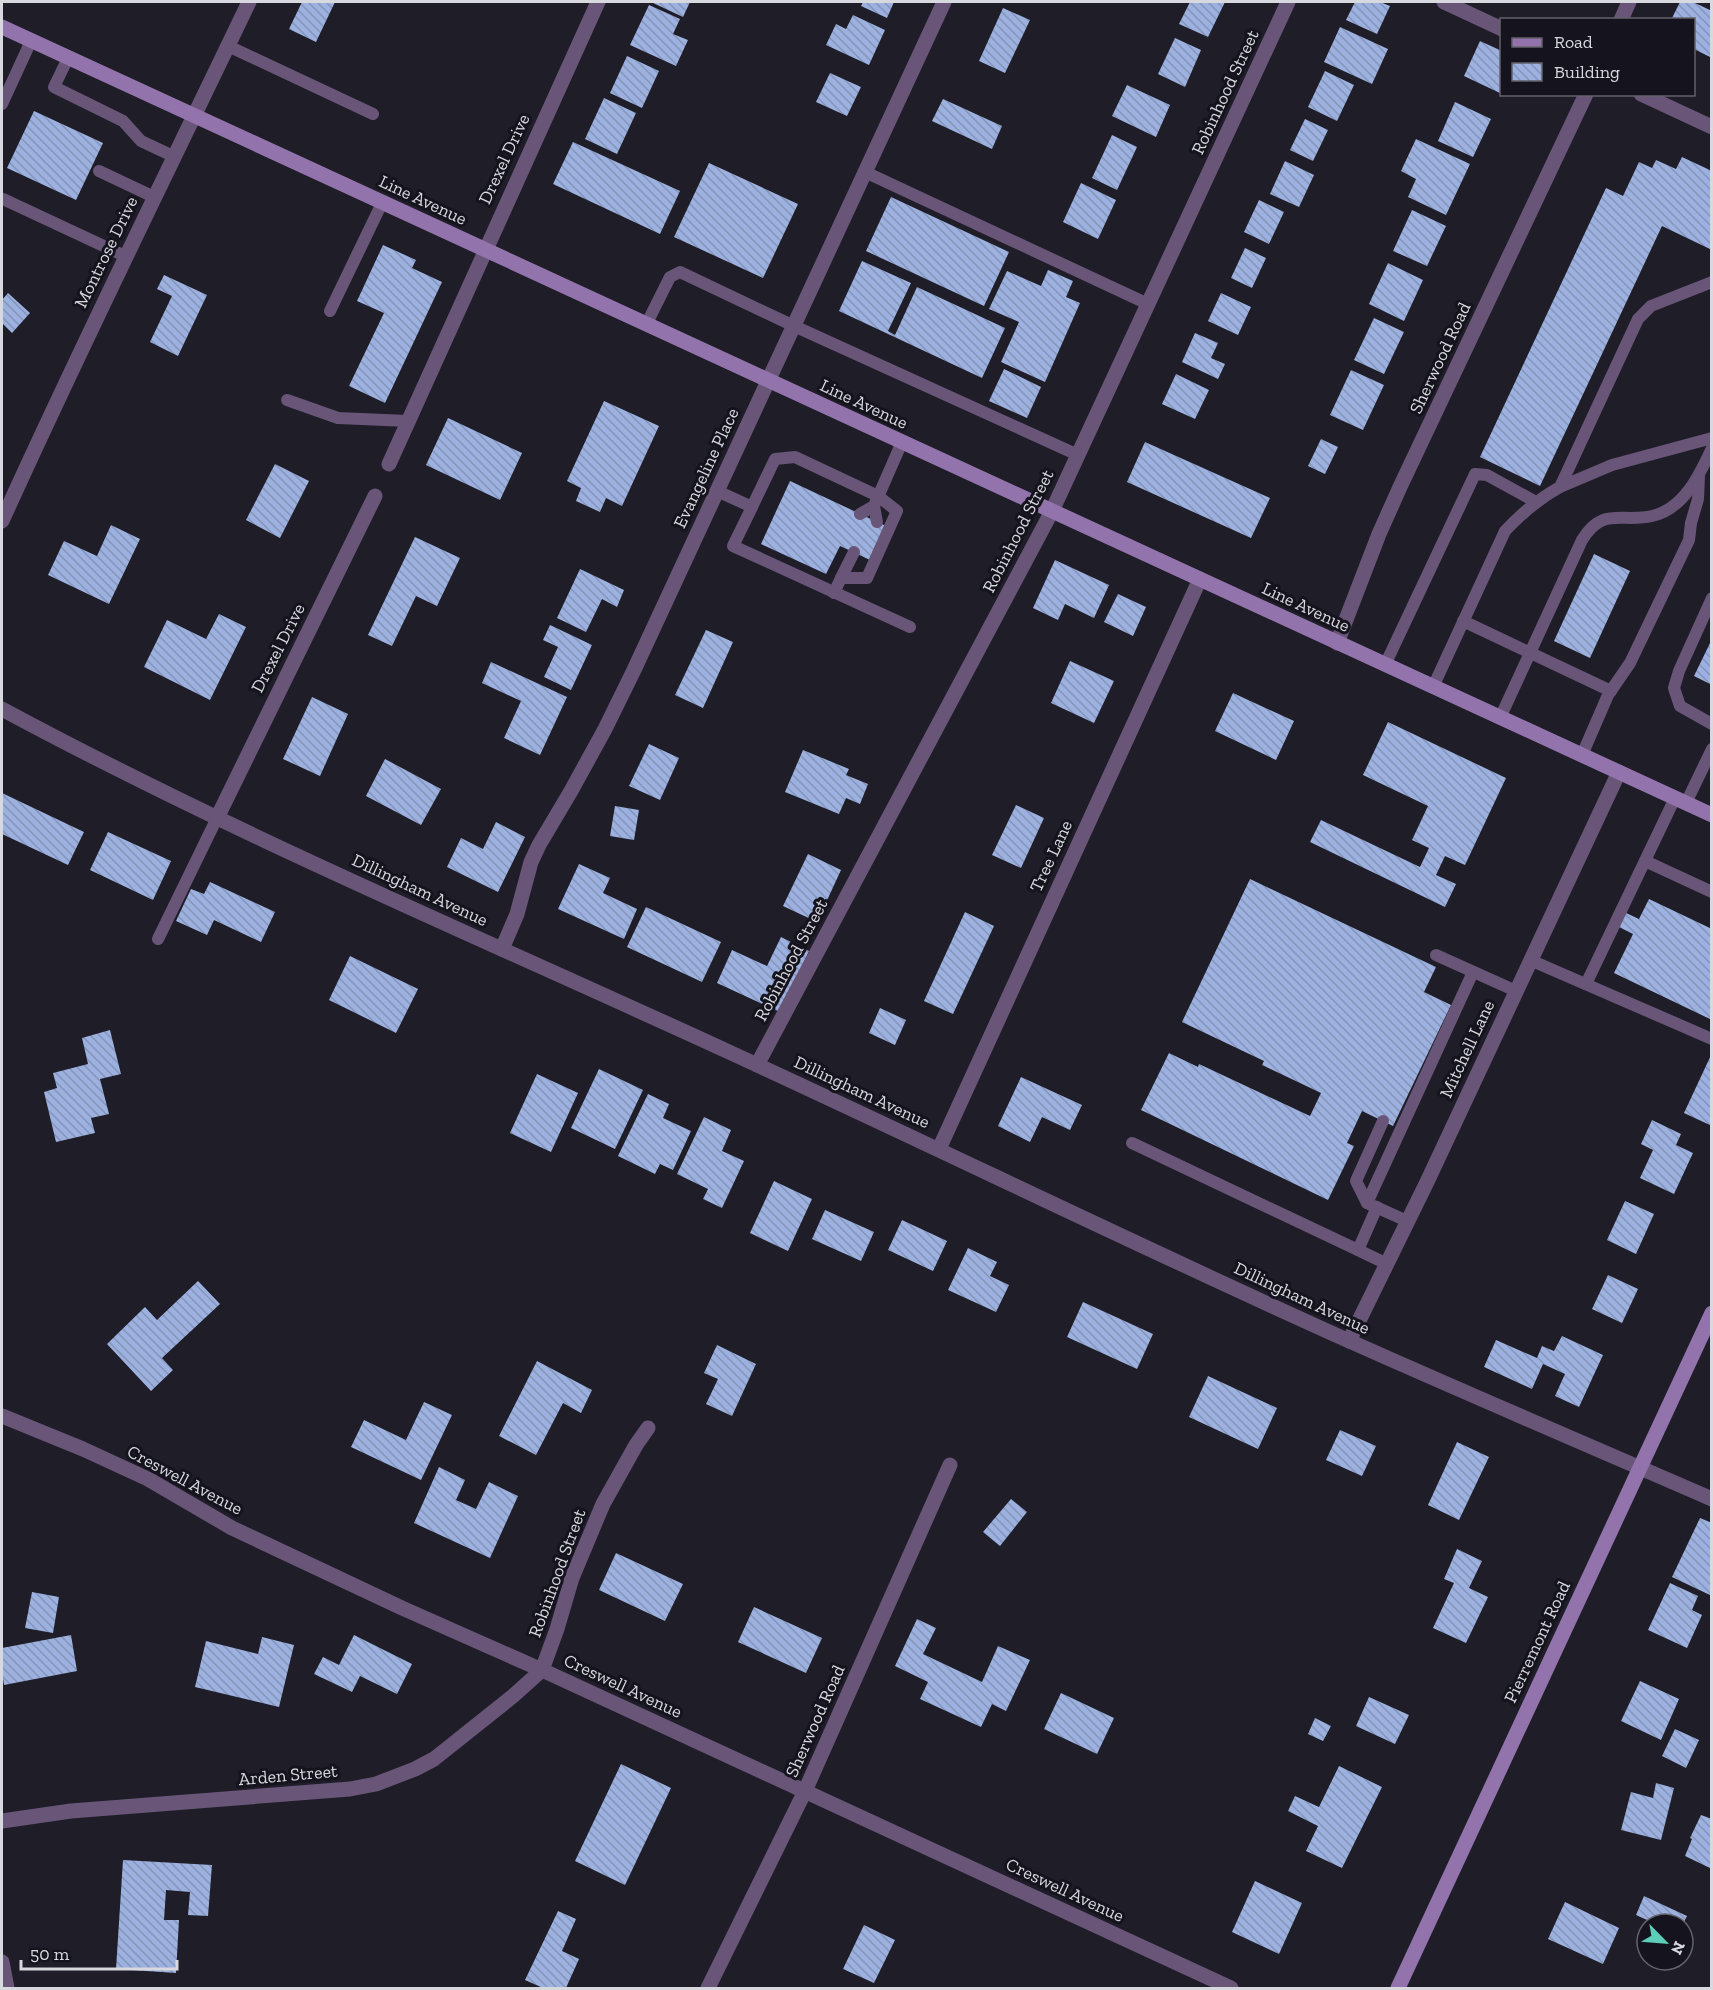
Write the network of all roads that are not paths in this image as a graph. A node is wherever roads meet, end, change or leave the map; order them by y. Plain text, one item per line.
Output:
1 (249, 2) edge
2 (598, 2) edge
3 (944, 2) edge
4 (1288, 2) edge
5 (1444, 2) edge
6 (1629, 2) edge
7 (1622, 18) edge
8 (2, 27) edge
9 (1500, 28) edge
10 (31, 41) junction
11 (228, 46) junction
12 (68, 58) junction
13 (6, 84) edge
14 (1585, 96) edge
15 (1645, 96) edge
16 (2, 104) edge
17 (373, 114) dead end
18 (194, 116) junction
19 (1712, 128) edge
20 (175, 157) junction
21 (99, 171) dead end
22 (865, 172) junction
23 (154, 197) junction
24 (3, 199) edge
25 (382, 203) junction
26 (484, 250) junction
27 (125, 256) junction
28 (1712, 282) edge
29 (1148, 304) junction
30 (330, 311) dead end
31 (646, 325) junction
32 (794, 326) junction
33 (768, 381) junction
34 (287, 400) dead end
35 (408, 421) junction
36 (1712, 438) edge
37 (902, 442) junction
38 (1712, 447) edge
39 (1078, 455) junction
40 (388, 465) dead end
41 (1699, 476) junction
42 (1560, 487) junction
43 (717, 491) junction
44 (375, 496) dead end
45 (1541, 499) junction
46 (752, 507) junction
47 (872, 511) junction
48 (1052, 511) junction
49 (2, 520) edge
50 (854, 552) dead end
51 (843, 573) junction
52 (1200, 579) junction
53 (834, 593) junction
54 (1712, 598) edge
55 (1464, 621) junction
56 (910, 627) dead end
57 (1337, 643) junction
58 (1530, 653) junction
59 (1385, 665) junction
60 (1433, 687) junction
61 (1611, 691) junction
62 (2, 709) edge
63 (1500, 718) junction
64 (1712, 724) edge
65 (1712, 749) edge
66 (1582, 755) junction
67 (1619, 772) junction
68 (1680, 801) junction
69 (1712, 815) edge
70 (217, 818) junction
71 (1645, 861) junction
72 (1712, 892) edge
73 (158, 939) dead end
74 (502, 949) junction
75 (1436, 955) dead end
76 (1530, 960) junction
77 (1473, 972) junction
78 (1586, 984) junction
79 (1516, 991) junction
80 (1712, 1039) edge
81 (757, 1065) junction
82 (1383, 1121) dead end
83 (1132, 1143) dead end
84 (939, 1149) junction
85 (1372, 1205) junction
86 (1407, 1221) junction
87 (1358, 1250) junction
88 (1387, 1264) junction
89 (1712, 1313) edge
90 (1349, 1341) junction
91 (2, 1416) edge
92 (648, 1428) dead end
93 (951, 1465) dead end
94 (1639, 1467) junction
95 (1712, 1499) edge
96 (542, 1670) junction
97 (805, 1791) junction
98 (2, 1821) edge
99 (2, 1962) edge
100 (7, 1989) edge
101 (708, 1989) edge
102 (1231, 1989) edge
103 (1398, 1989) edge

1 - 11 street, Montrose Drive
2 - 26 street, Drexel Drive
3 - 22 street, Evangeline Place
4 - 29 street, Robinhood Street
5 - 9 street
6 - 7 street
8 - 10 main road, Line Avenue
10 - 12 main road, Line Avenue
10 - 13 lane
11 - 17 lane
11 - 18 street, Montrose Drive
12 - 18 main road, Line Avenue
12 - 20 lane
13 - 16 lane
14 - 57 street, Sherwood Road
15 - 19 street
18 - 20 street, Montrose Drive
18 - 25 main road, Line Avenue
20 - 23 street, Montrose Drive
21 - 23 lane
22 - 29 lane
22 - 32 street, Evangeline Place
23 - 27 street, Montrose Drive
24 - 27 lane
25 - 26 main road, Line Avenue
25 - 30 lane
26 - 31 main road, Line Avenue
26 - 35 street, Drexel Drive
27 - 49 street, Montrose Drive
28 - 42 lane
29 - 39 street, Robinhood Street
31 - 32 lane
31 - 33 main road, Line Avenue
32 - 33 street, Evangeline Place
32 - 39 lane
33 - 37 main road, Line Avenue
33 - 43 street, Evangeline Place
34 - 35 lane
35 - 40 street, Drexel Drive
36 - 42 lane
37 - 47 lane
37 - 48 main road, Line Avenue
38 - 41 lane
39 - 48 street, Robinhood Street
41 - 58 lane
41 - 61 lane
42 - 45 lane
43 - 46 lane
43 - 74 street, Evangeline Place
44 - 70 street, Drexel Drive
45 - 55 lane
45 - 59 lane
46 - 47 lane
46 - 53 lane
47 - 51 lane
48 - 52 main road, Line Avenue
48 - 81 street, Robinhood Street
50 - 51 lane
51 - 53 lane
52 - 57 main road, Line Avenue
52 - 84 street, Tree Lane
53 - 56 lane
54 - 64 lane
55 - 58 lane
55 - 60 lane
57 - 59 main road, Line Avenue
58 - 61 lane
58 - 63 lane
59 - 60 main road, Line Avenue
60 - 63 main road, Line Avenue
61 - 66 lane
62 - 70 street, Dillingham Avenue
63 - 66 main road, Line Avenue
65 - 68 lane
66 - 67 main road, Line Avenue
67 - 68 main road, Line Avenue
67 - 76 street, Mitchell Lane
68 - 69 main road, Line Avenue
68 - 71 lane
70 - 73 lane
70 - 74 street, Dillingham Avenue
71 - 72 lane
71 - 78 lane
74 - 81 street, Dillingham Avenue
75 - 77 lane
76 - 78 lane
76 - 79 street, Mitchell Lane
77 - 79 lane
77 - 85 lane
78 - 80 lane
79 - 86 street, Mitchell Lane
81 - 84 street, Dillingham Avenue
82 - 85 lane
83 - 87 lane
84 - 90 street, Dillingham Avenue
85 - 86 lane
85 - 87 lane
86 - 88 street, Mitchell Lane
87 - 88 lane
88 - 90 street, Mitchell Lane
89 - 94 main road, Pierremont Road
90 - 94 street, Dillingham Avenue
91 - 96 street, Creswell Avenue
92 - 96 street, Robinhood Street
93 - 97 street, Sherwood Road
94 - 95 street, Dillingham Avenue
94 - 103 main road, Pierremont Road
96 - 97 street, Creswell Avenue
96 - 98 street, Arden Street
97 - 101 street, Sherwood Road
97 - 102 street, Creswell Avenue
99 - 100 street

